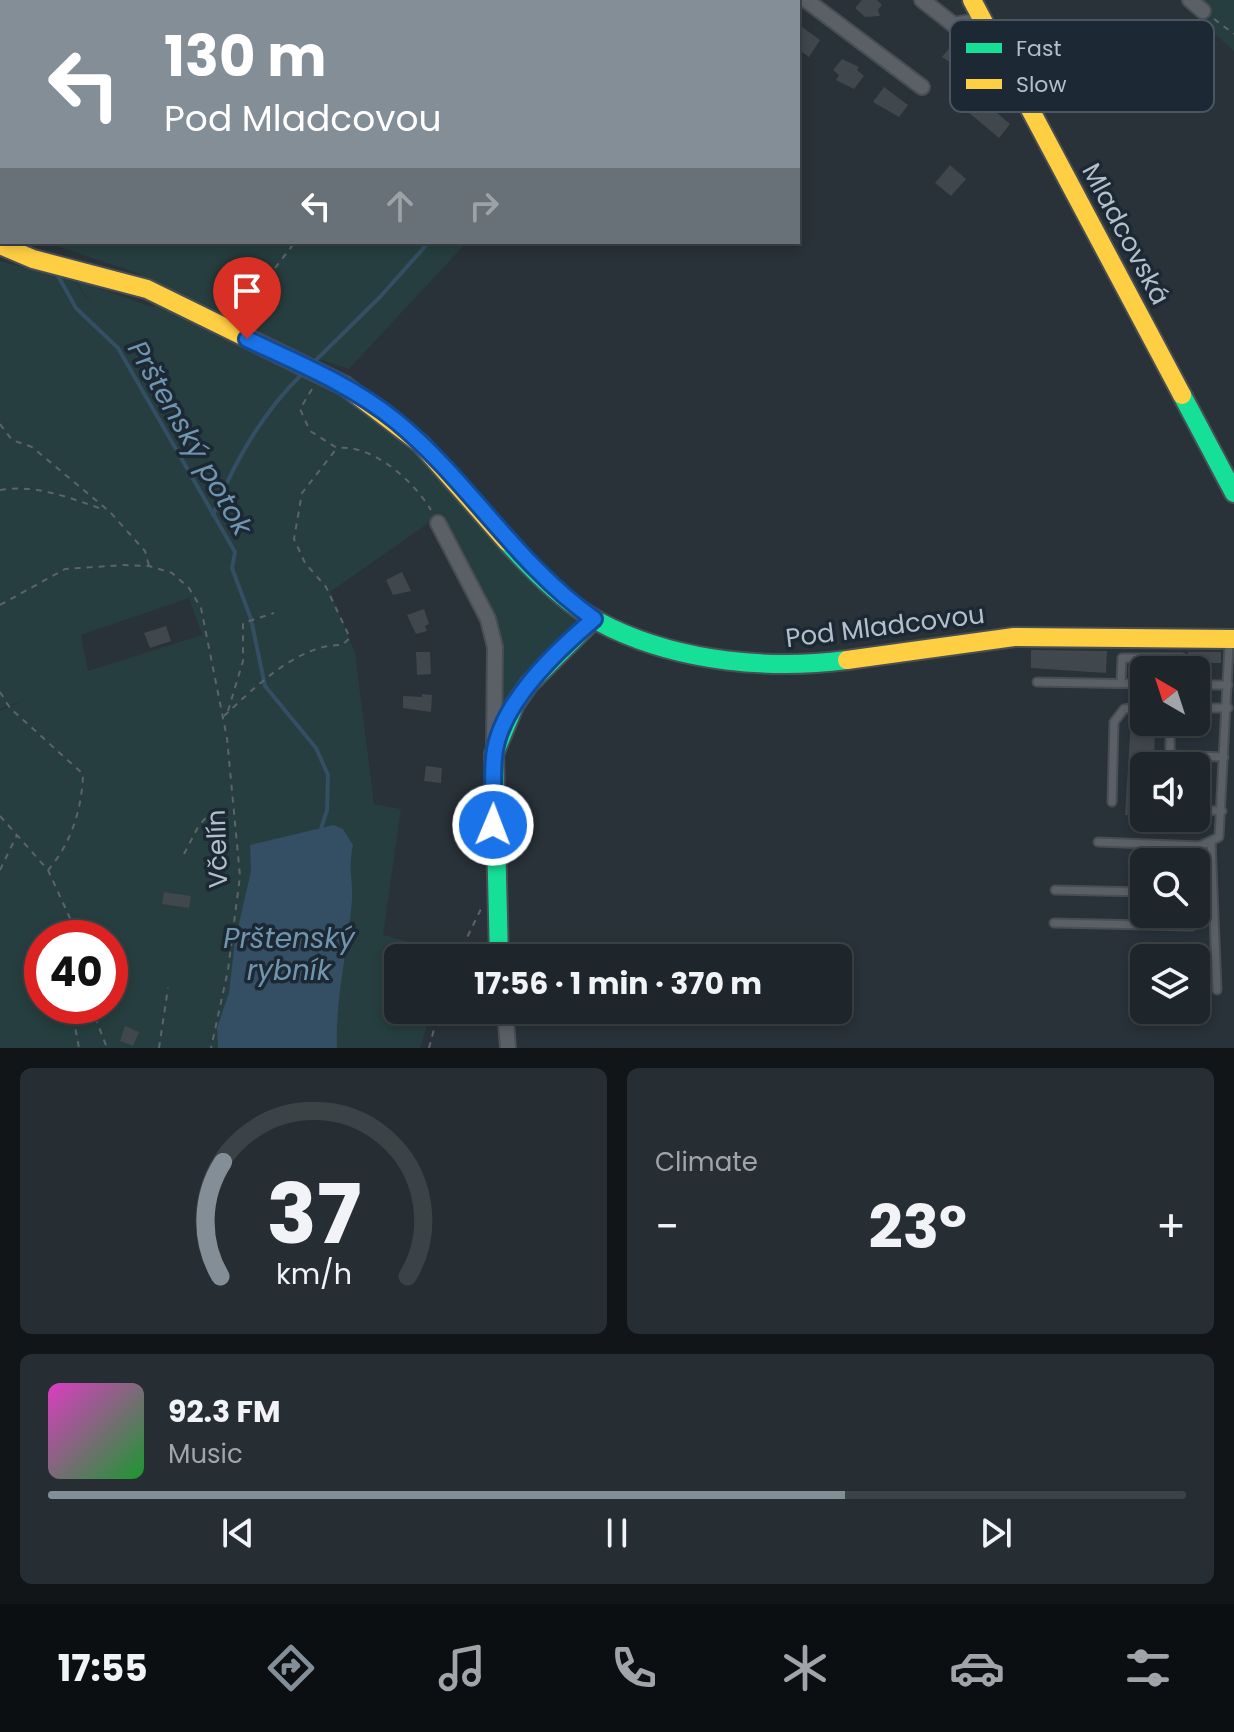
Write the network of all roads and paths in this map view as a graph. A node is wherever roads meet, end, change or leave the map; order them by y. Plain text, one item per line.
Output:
1 (922, 0) edge
2 (972, 0) edge
3 (1190, 0) edge
4 (810, 1) edge
5 (1203, 11) joint
6 (983, 20) edge
7 (950, 22) edge
8 (1234, 34) edge
9 (922, 87) dead end
10 (1032, 112) edge
11 (293, 244) edge
12 (0, 245) edge
13 (247, 339) junction
14 (320, 374) junction
15 (0, 424) edge
16 (337, 448) junction
17 (0, 490) edge
18 (1234, 493) edge
19 (110, 512) junction
20 (438, 523) joint
21 (149, 566) junction
22 (0, 605) edge
23 (274, 613) dead end
24 (594, 619) junction
25 (1231, 636) edge
26 (1130, 658) edge
27 (1037, 682) dead end
28 (1121, 683) junction
29 (1130, 683) edge
30 (1210, 685) edge
31 (1228, 685) junction
32 (0, 692) edge
33 (1130, 708) edge
34 (1210, 708) edge
35 (1228, 708) junction
36 (227, 713) junction
37 (223, 717) junction
38 (494, 754) junction
39 (1210, 756) edge
40 (1224, 757) junction
41 (1112, 802) dead end
42 (214, 808) dead end
43 (1210, 811) edge
44 (1222, 811) junction
45 (0, 816) edge
46 (17, 833) junction
47 (1098, 842) dead end
48 (1211, 842) junction
49 (1200, 846) joint
50 (184, 854) dead end
51 (0, 870) edge
52 (48, 870) junction
53 (496, 886) junction
54 (1055, 890) dead end
55 (1130, 892) edge
56 (71, 920) edge
57 (1054, 923) dead end
58 (1130, 925) edge
59 (465, 944) edge
60 (498, 944) edge
61 (168, 988) dead end
62 (1217, 990) dead end
63 (75, 1024) edge
64 (98, 1024) edge
65 (435, 1024) edge
66 (506, 1024) edge
67 (79, 1048) edge
68 (107, 1048) edge
69 (159, 1048) edge
70 (211, 1048) edge
71 (429, 1048) edge
72 (508, 1048) edge

1 - 7 street
2 - 6 street, Mladcovská
3 - 5 street
4 - 9 street
5 - 8 path
10 - 18 street, Mladcovská
11 - 13 path
12 - 13 street, Pod Mladcovou
13 - 14 street, Pod Mladcovou
14 - 16 path
14 - 24 street, Pod Mladcovou
15 - 19 path
16 - 20 path
16 - 36 path
17 - 19 path
19 - 21 path
20 - 38 street
21 - 22 path
21 - 37 path, Včelín
23 - 36 path
24 - 25 street, Pod Mladcovou
24 - 38 street
25 - 31 lane
26 - 28 lane
27 - 28 lane
28 - 29 lane
30 - 31 lane
31 - 35 lane
32 - 52 path
33 - 41 lane
34 - 35 lane
35 - 40 lane
36 - 37 path
37 - 70 path, Včelín
38 - 53 street
39 - 40 lane
40 - 44 lane
42 - 50 path
43 - 44 lane
44 - 48 lane
45 - 46 path
46 - 51 path
46 - 52 path
47 - 49 lane
48 - 49 lane
48 - 62 lane
52 - 56 path
53 - 59 path
53 - 60 street
54 - 55 lane
57 - 58 lane
61 - 69 path
63 - 67 path
64 - 68 path
65 - 71 path
66 - 72 street

